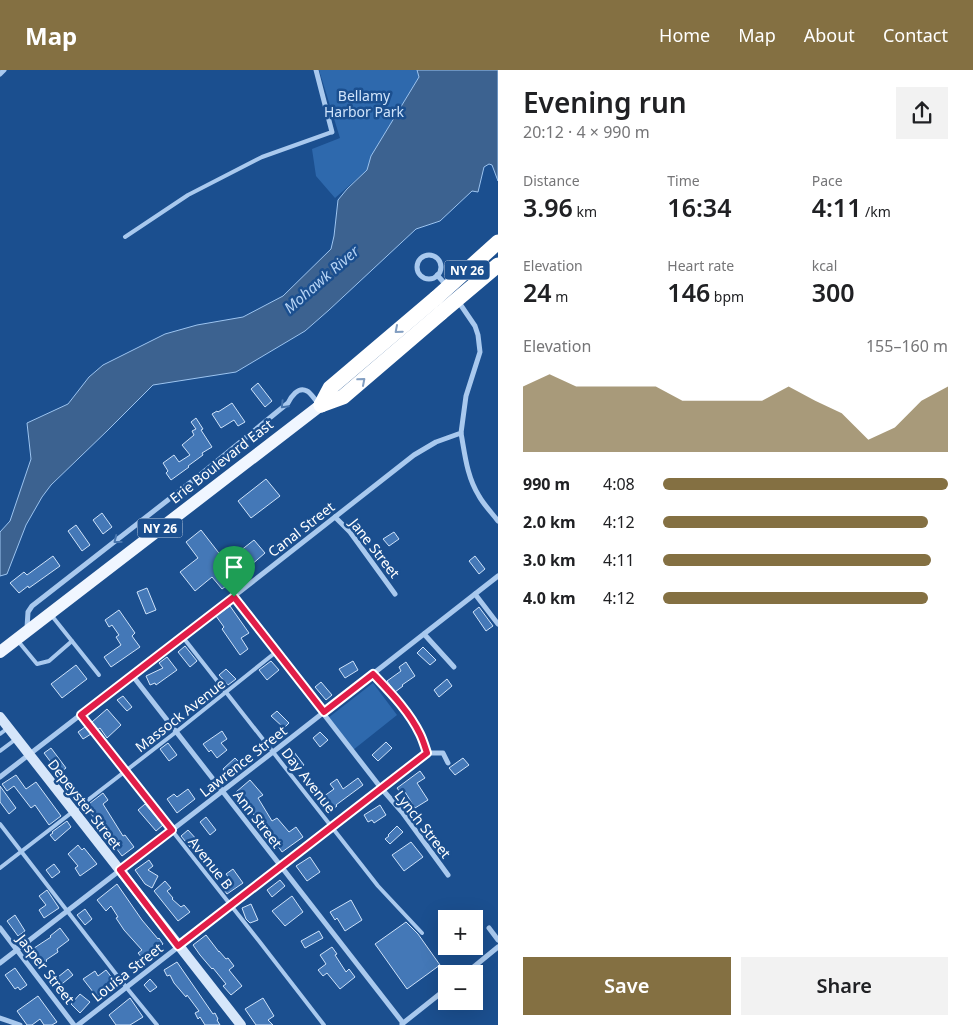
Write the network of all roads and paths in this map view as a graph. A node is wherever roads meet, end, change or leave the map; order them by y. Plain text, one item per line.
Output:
1 (4, 70) edge
2 (316, 70) edge
3 (0, 74) edge
4 (332, 132) joint
5 (125, 237) dead end
6 (498, 242) edge
7 (498, 265) edge
8 (437, 275) junction
9 (321, 405) junction
10 (461, 433) junction
11 (335, 517) junction
12 (498, 521) edge
13 (498, 576) edge
14 (396, 594) dead end
15 (475, 594) junction
16 (234, 597) junction
17 (49, 614) junction
18 (498, 624) edge
19 (27, 631) junction
20 (424, 634) junction
21 (182, 636) junction
22 (17, 640) junction
23 (72, 641) junction
24 (0, 652) edge
25 (277, 652) junction
26 (454, 667) dead end
27 (373, 674) junction
28 (99, 675) dead end
29 (132, 675) junction
30 (226, 693) junction
31 (324, 712) junction
32 (81, 715) junction
33 (0, 718) edge
34 (4, 731) edge
35 (176, 732) junction
36 (17, 739) junction
37 (0, 751) edge
38 (273, 752) junction
39 (427, 753) junction
40 (29, 754) junction
41 (448, 763) dead end
42 (126, 772) junction
43 (0, 777) edge
44 (381, 788) junction
45 (222, 791) junction
46 (74, 811) junction
47 (0, 824) edge
48 (332, 827) junction
49 (172, 830) junction
50 (21, 852) junction
51 (281, 867) junction
52 (0, 868) edge
53 (120, 870) junction
54 (448, 875) dead end
55 (230, 906) junction
56 (67, 910) junction
57 (0, 928) edge
58 (489, 928) dead end
59 (422, 933) dead end
60 (498, 940) edge
61 (178, 946) junction
62 (498, 947) edge
63 (17, 950) junction
64 (0, 963) edge
65 (476, 965) edge
66 (126, 987) junction
67 (438, 995) edge
68 (0, 1018) edge
69 (402, 1024) edge
70 (20, 1025) edge
71 (76, 1025) edge
72 (157, 1025) edge
73 (241, 1025) edge
74 (324, 1025) edge

1 - 3 street
2 - 4 street
4 - 5 lane
6 -> 9 highway, Erie Boulevard East / NY 26, bridge
9 -> 7 highway, Erie Boulevard East / NY 26, bridge
8 - 8 street
8 - 10 street
9 - 17 main road, Erie Boulevard East / NY 26
9 -> 19 street
10 - 11 street, Canal Street
10 - 12 street
11 - 14 street, Jane Street
11 - 16 street, Canal Street
13 - 15 street, Lawrence Street
15 - 18 street
15 - 20 street, Lawrence Street
16 - 21 street, Canal Street
16 - 25 street, Lynch Street
17 - 19 main road, Erie Boulevard East / NY 26
17 - 23 lane
19 - 22 main road, Erie Boulevard East / NY 26
20 - 26 street
20 - 27 street, Lawrence Street
21 - 29 street, Canal Street
21 - 30 lane, Day Avenue
22 - 23 lane
22 - 24 main road, Erie Boulevard East / NY 26
23 - 28 lane
25 - 30 lane, Massock Avenue
25 - 31 street, Lynch Street
27 - 31 street, Lawrence Street
27 - 39 lane
29 - 32 street, Canal Street
29 - 35 street, Ann Street
30 - 35 lane, Massock Avenue
30 - 38 lane, Day Avenue
31 - 38 street, Lawrence Street
31 - 44 street, Lynch Street
32 - 40 street, Canal Street
32 - 42 lane, Avenue B
33 - 34 street, Depeyster Street
34 - 36 street, Depeyster Street
35 - 42 lane, Massock Avenue
35 - 45 street, Ann Street
36 - 37 lane
36 - 40 street, Depeyster Street
38 - 45 street, Lawrence Street
38 - 48 lane, Day Avenue
39 - 41 street
39 - 44 street, Louisa Street
40 - 43 street, Canal Street
40 - 46 street, Depeyster Street
42 - 46 lane, Massock Avenue
42 - 49 lane, Avenue B
44 - 48 street, Louisa Street
44 - 54 street, Lynch Street
45 - 49 street, Lawrence Street
45 - 51 street, Ann Street
46 - 50 lane, Massock Avenue
46 - 53 street, Depeyster Street
47 - 50 lane
48 - 51 street, Louisa Street
48 - 59 lane, Day Avenue
49 - 53 street, Lawrence Street
49 - 55 lane, Avenue B
50 - 52 lane, Massock Avenue
50 - 56 lane
51 - 55 street, Louisa Street
51 - 69 street, Ann Street
53 - 56 street, Lawrence Street
53 - 61 street, Depeyster Street
55 - 61 street, Louisa Street
55 - 74 lane, Avenue B
56 - 63 street, Lawrence Street
56 - 66 lane
57 - 63 street, Jasper Street
58 - 60 street
61 - 66 street, Louisa Street
61 - 73 street, Depeyster Street
62 - 65 street
63 - 64 street, Lawrence Street
63 - 71 street, Jasper Street
66 - 71 street, Louisa Street
66 - 72 lane
67 - 69 street
68 - 70 street

